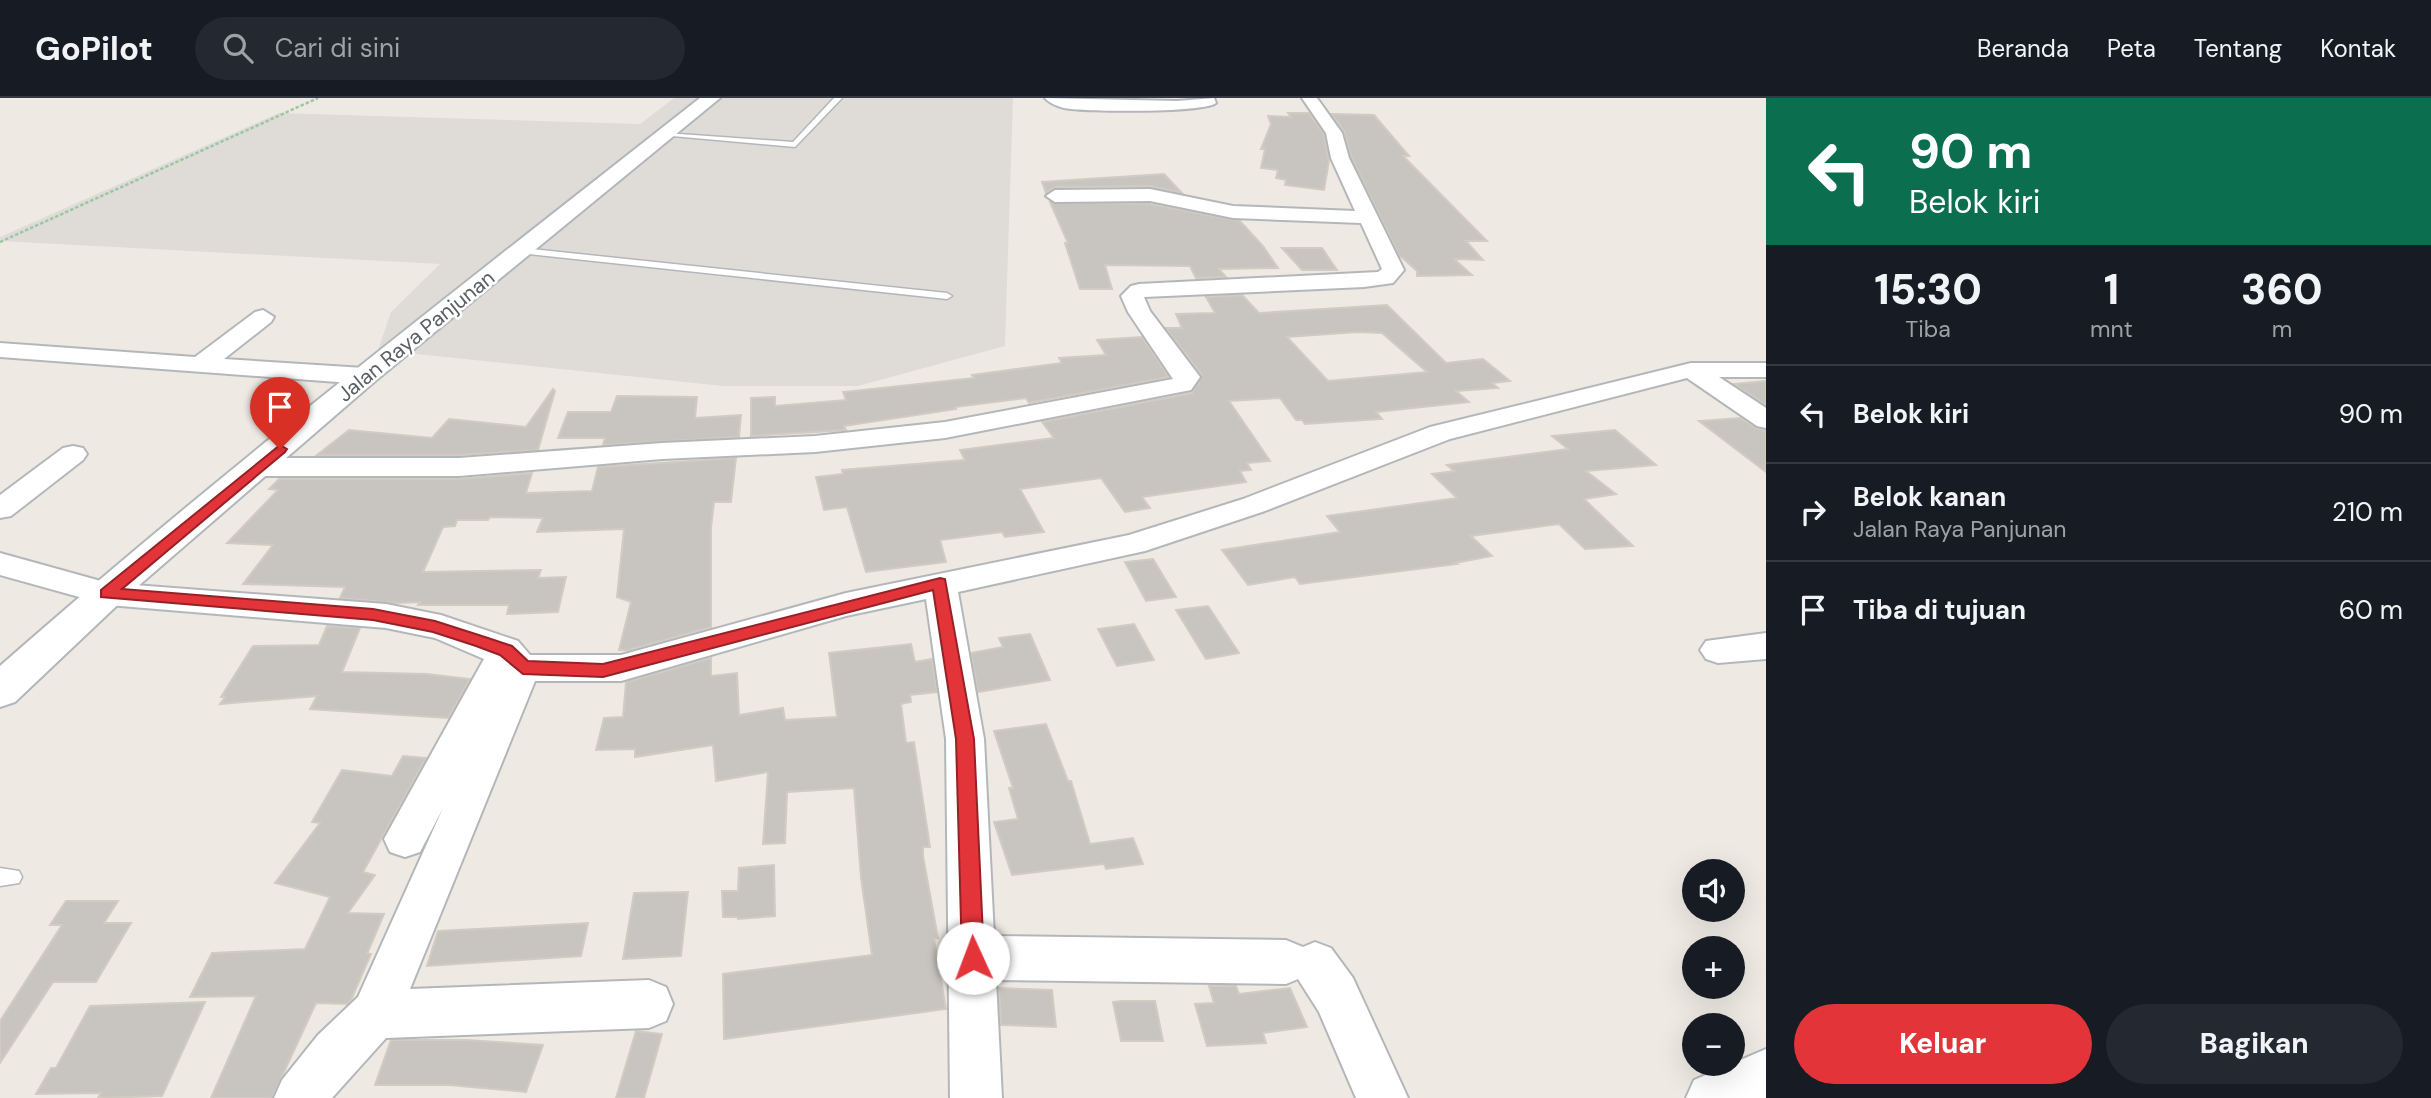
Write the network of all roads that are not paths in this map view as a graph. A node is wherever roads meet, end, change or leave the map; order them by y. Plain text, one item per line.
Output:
1 (711, 98) edge
2 (838, 98) edge
3 (1052, 98) edge
4 (1207, 98) edge
5 (1309, 98) edge
6 (665, 135) junction
7 (1055, 196) dead end
8 (1368, 216) junction
9 (522, 251) junction
10 (947, 296) dead end
11 (263, 317) dead end
12 (0, 350) edge
13 (201, 364) junction
14 (1691, 370) junction
15 (1766, 370) edge
16 (347, 374) junction
17 (1766, 420) edge
18 (72, 454) dead end
19 (259, 467) junction
20 (0, 509) edge
21 (11, 571) edge
22 (940, 583) junction
23 (107, 593) junction
24 (1766, 646) edge
25 (1718, 650) dead end
26 (514, 659) junction
27 (0, 691) edge
28 (405, 839) dead end
29 (973, 958) junction
30 (649, 1004) dead end
31 (375, 1014) junction
32 (1766, 1074) edge
33 (300, 1098) edge
34 (976, 1098) edge
35 (1382, 1098) edge
36 (1712, 1098) edge

1 - 6 main road, Jalan Raya Panjunan
2 - 6 lane
3 - 4 street
5 - 8 street
6 - 9 main road, Jalan Raya Panjunan
7 - 8 street
8 - 19 street
9 - 10 lane
9 - 16 main road, Jalan Raya Panjunan
11 - 13 street
12 - 13 street
13 - 16 street
14 - 15 street
14 - 17 street
14 - 22 street
16 - 19 main road, Jalan Raya Panjunan
18 - 20 street
19 - 23 main road, Jalan Raya Panjunan
21 - 23 street
22 - 26 street
22 - 29 street
23 - 26 street
23 - 27 main road, Jalan Raya Panjunan
24 - 25 street
26 - 28 street
26 - 31 street
29 - 34 street
29 - 35 street
30 - 31 street
31 - 33 street
32 - 36 street

